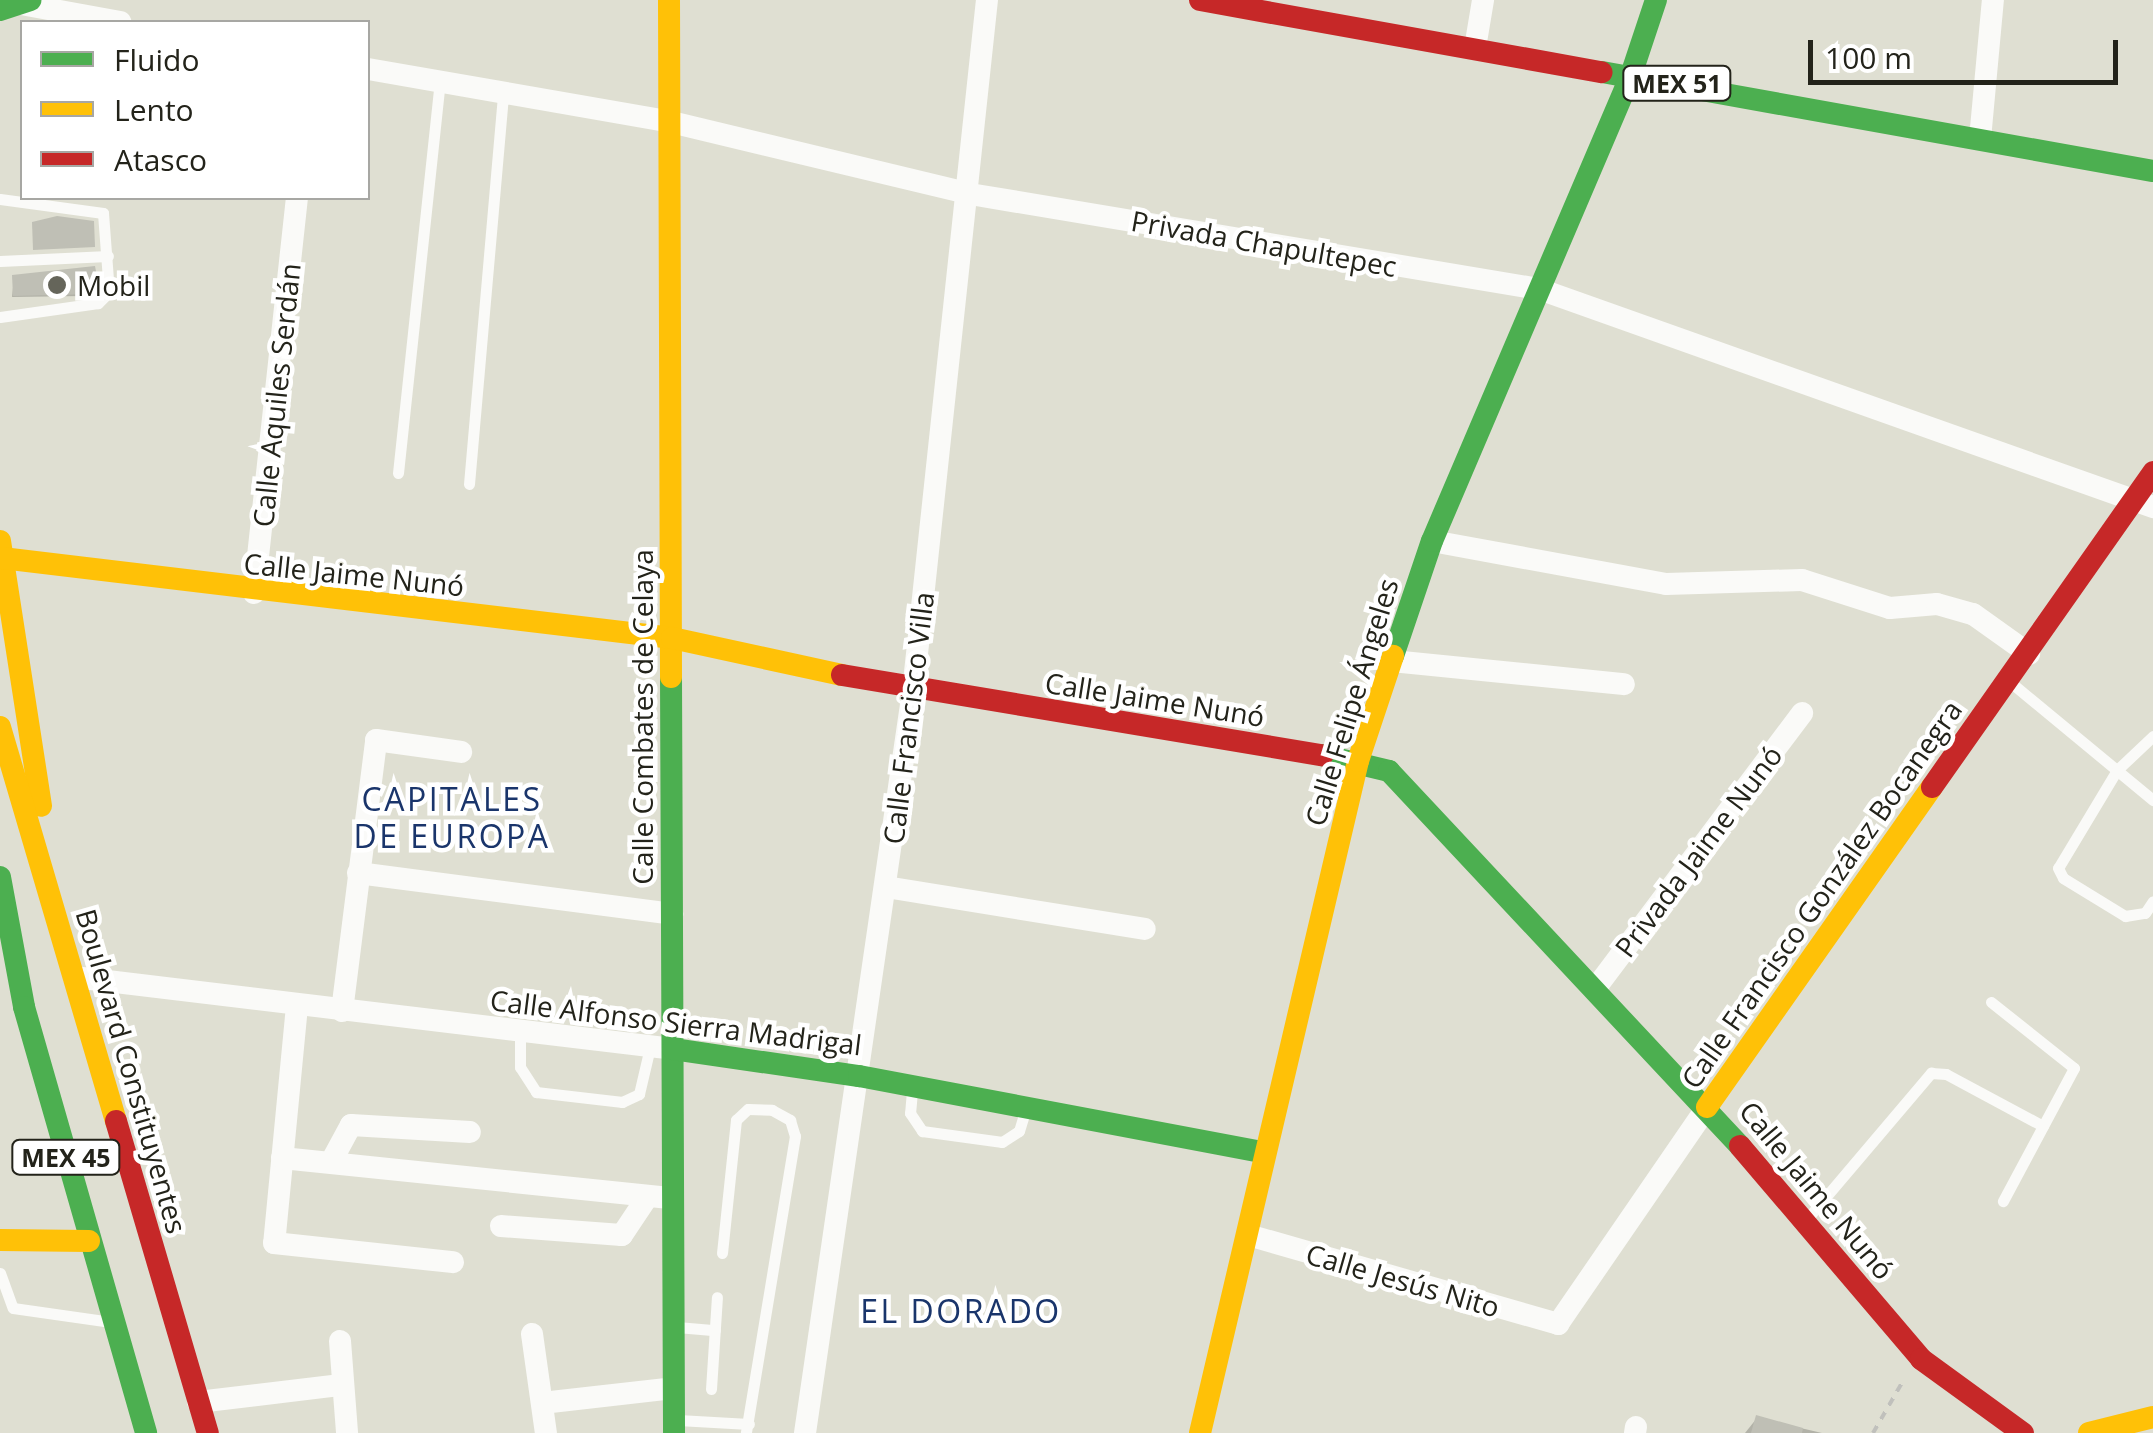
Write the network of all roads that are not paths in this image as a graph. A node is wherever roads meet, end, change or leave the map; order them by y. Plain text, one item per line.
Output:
1 (669, 0) edge
2 (987, 0) edge
3 (1200, 0) edge
4 (1483, 0) edge
5 (1656, 0) edge
6 (1993, 0) edge
7 (1224, 2) edge
8 (17, 4) edge
9 (109, 20) edge
10 (1474, 48) junction
11 (370, 69) edge
12 (1631, 75) junction
13 (440, 81) junction
14 (503, 92) junction
15 (671, 122) junction
16 (1980, 139) junction
17 (2153, 171) edge
18 (970, 194) junction
19 (0, 199) edge
20 (298, 200) edge
21 (108, 256) junction
22 (0, 261) edge
23 (1539, 289) junction
24 (0, 317) edge
25 (2153, 472) edge
26 (398, 474) dead end
27 (469, 484) dead end
28 (2145, 504) edge
29 (1432, 541) junction
30 (1, 550) edge
31 (254, 594) junction
32 (672, 638) junction
33 (2030, 654) junction
34 (1392, 662) junction
35 (2010, 681) junction
36 (1624, 684) dead end
37 (913, 691) junction
38 (1802, 712) dead end
39 (0, 727) edge
40 (2153, 736) edge
41 (461, 752) dead end
42 (1358, 761) junction
43 (2117, 770) junction
44 (2153, 800) edge
45 (358, 873) junction
46 (0, 877) edge
47 (886, 887) junction
48 (2153, 901) edge
49 (672, 914) junction
50 (1145, 929) dead end
51 (4, 937) edge
52 (74, 977) junction
53 (1595, 989) junction
54 (1991, 1002) dead end
55 (297, 1006) junction
56 (342, 1011) junction
57 (520, 1032) junction
58 (661, 1048) junction
59 (859, 1076) junction
60 (913, 1087) junction
61 (1027, 1107) junction
62 (1706, 1107) junction
63 (2043, 1126) junction
64 (470, 1132) dead end
65 (1266, 1153) junction
66 (282, 1158) junction
67 (332, 1162) junction
68 (660, 1197) junction
69 (2003, 1201) dead end
70 (1804, 1222) junction
71 (501, 1226) dead end
72 (1248, 1235) junction
73 (0, 1240) edge
74 (89, 1241) junction
75 (722, 1254) dead end
76 (453, 1262) dead end
77 (0, 1273) edge
78 (718, 1297) dead end
79 (113, 1322) junction
80 (1558, 1324) joint
81 (672, 1326) junction
82 (715, 1330) junction
83 (532, 1334) dead end
84 (340, 1341) dead end
85 (341, 1385) junction
86 (673, 1388) junction
87 (711, 1389) dead end
88 (198, 1402) junction
89 (542, 1403) junction
90 (2152, 1414) edge
91 (685, 1427) edge
92 (747, 1429) edge
93 (146, 1433) edge
94 (208, 1433) edge
95 (347, 1433) edge
96 (546, 1433) edge
97 (805, 1433) edge
98 (1200, 1433) edge
99 (2023, 1433) edge
100 (2089, 1433) edge

1 - 15 main road, Calle Combates de Celaya
2 - 18 street, Calle Francisco Villa
3 - 7 main road, MEX 51
4 - 10 street
5 - 12 main road, Calle Felipe Ángeles
6 - 16 street
7 - 10 main road, MEX 51
8 - 9 street
10 - 12 main road, MEX 51
11 - 13 street, Privada Chapultepec
12 - 16 main road, MEX 51
12 - 23 main road, Calle Felipe Ángeles
13 - 14 street, Privada Chapultepec
13 - 26 lane
14 - 15 street, Privada Chapultepec
14 - 27 lane
15 - 18 street, Privada Chapultepec
15 - 32 main road, Calle Combates de Celaya
16 - 17 main road, MEX 51
18 - 23 street, Privada Chapultepec
18 - 37 street, Calle Francisco Villa
19 - 21 lane
20 - 31 street, Calle Aquiles Serdán
21 - 22 lane
21 - 24 lane
23 - 28 street, Privada Chapultepec
23 - 29 main road, Calle Felipe Ángeles
25 - 28 main road, Calle Francisco González Bocanegra
28 - 33 main road, Calle Francisco González Bocanegra
29 - 33 street
29 - 34 main road, Calle Felipe Ángeles
30 - 31 main road, Calle Jaime Nunó
30 - 52 main road
31 - 32 main road, Calle Jaime Nunó
32 - 37 main road, Calle Jaime Nunó
32 - 49 main road, Calle Combates de Celaya
33 - 35 main road, Calle Francisco González Bocanegra
34 - 36 street
34 - 42 main road, Calle Felipe Ángeles
35 - 43 lane
35 - 62 main road, Calle Francisco González Bocanegra
37 - 42 main road, Calle Jaime Nunó
37 - 47 street, Calle Francisco Villa
38 - 53 street, Privada Jaime Nunó
39 - 52 main road, Boulevard Constituyentes / MEX 45
40 - 43 lane
41 - 45 street
42 - 53 main road, Calle Jaime Nunó
42 - 65 main road, Calle Felipe Ángeles
43 - 44 lane
43 - 48 lane
45 - 49 street
45 - 56 street
46 - 51 main road, MEX 45
47 - 50 street
47 - 59 street, Calle Francisco Villa
49 - 58 main road, Calle Combates de Celaya
51 - 74 main road, MEX 45
52 - 55 street, Calle Alfonso Sierra Madrigal
52 - 88 main road, Boulevard Constituyentes / MEX 45
53 - 62 main road, Calle Jaime Nunó
54 - 63 lane
55 - 56 street, Calle Alfonso Sierra Madrigal
55 - 66 street
56 - 57 street, Calle Alfonso Sierra Madrigal
57 - 58 street, Calle Alfonso Sierra Madrigal
57 - 58 lane
58 - 59 main road, Calle Alfonso Sierra Madrigal
58 - 68 main road, Calle Combates de Celaya
59 - 60 main road, Calle Alfonso Sierra Madrigal
59 - 97 street, Calle Francisco Villa
60 - 61 main road, Calle Alfonso Sierra Madrigal
60 - 61 lane
61 - 65 main road, Calle Alfonso Sierra Madrigal
62 - 70 main road, Calle Jaime Nunó
62 - 80 street, Calle Francisco González Bocanegra
63 - 69 lane
63 - 70 lane
64 - 67 street
65 - 72 main road, Calle Felipe Ángeles
66 - 67 street
66 - 76 street
67 - 68 street
68 - 71 street
68 - 81 main road, Calle Combates de Celaya
70 - 99 main road, Calle Jaime Nunó
72 - 80 street, Calle Jesús Nito
72 - 98 main road, Calle Felipe Ángeles
73 - 74 main road
74 - 79 main road, MEX 45
75 - 92 lane
77 - 79 lane
78 - 82 lane
79 - 93 main road, MEX 45
81 - 82 lane
81 - 86 main road, Calle Combates de Celaya
82 - 87 lane
83 - 89 street
84 - 85 street
85 - 88 street
85 - 95 street
86 - 89 street
86 - 91 main road, Calle Combates de Celaya
88 - 94 main road, Boulevard Constituyentes / MEX 45
89 - 96 street
90 - 100 main road
91 - 92 lane

